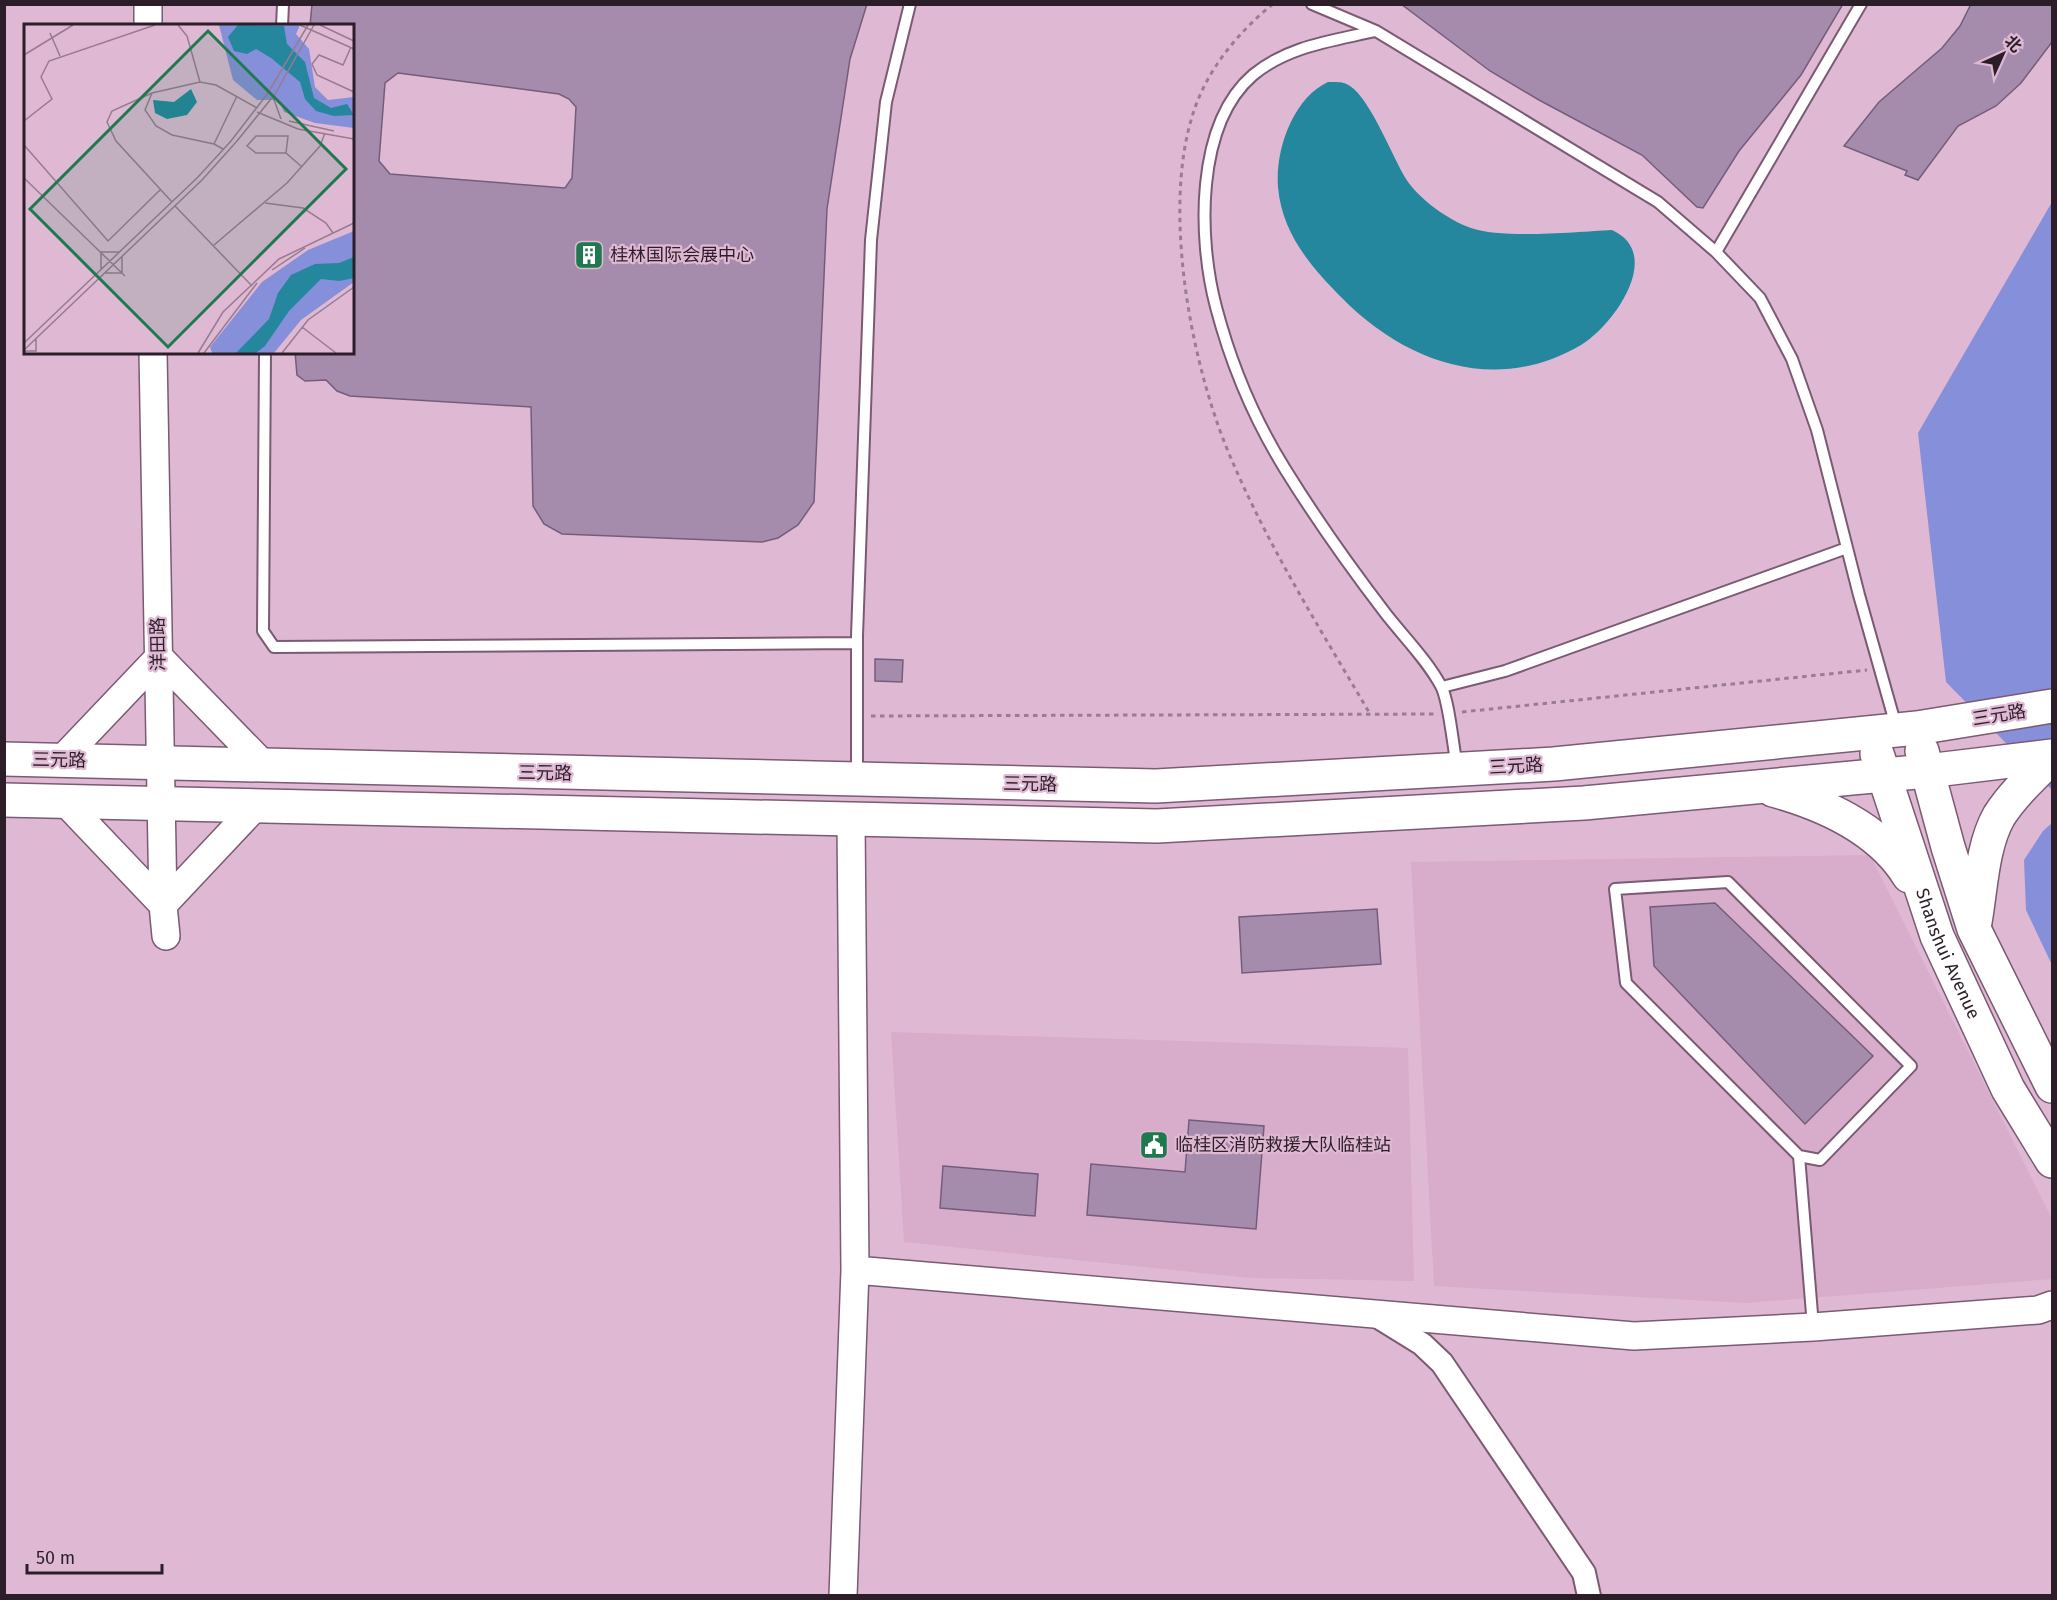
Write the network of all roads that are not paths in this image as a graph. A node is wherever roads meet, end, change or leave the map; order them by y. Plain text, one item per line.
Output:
1 (148, 4) edge
2 (283, 4) edge
3 (910, 4) edge
4 (1312, 4) edge
5 (1861, 4) edge
6 (148, 24) edge
7 (282, 24) edge
8 (1376, 31) junction
9 (1716, 252) junction
10 (153, 354) edge
11 (265, 354) edge
12 (1847, 548) junction
13 (857, 643) junction
14 (159, 657) junction
15 (1442, 687) junction
16 (2052, 706) edge
17 (1895, 730) junction
18 (2052, 756) edge
19 (4, 759) edge
20 (61, 760) junction
21 (161, 763) junction
22 (264, 765) junction
23 (1457, 770) junction
24 (1927, 771) junction
25 (1882, 774) junction
26 (857, 780) junction
27 (1760, 786) junction
28 (4, 800) edge
29 (64, 801) junction
30 (162, 803) junction
31 (257, 805) junction
32 (851, 820) junction
33 (1926, 902) junction
34 (163, 904) junction
35 (1974, 929) junction
36 (166, 936) dead end
37 (2052, 1086) edge
38 (1799, 1156) junction
39 (2052, 1161) edge
40 (855, 1270) junction
41 (2052, 1305) edge
42 (1375, 1315) junction
43 (1813, 1327) junction
44 (843, 1596) edge
45 (1589, 1596) edge

1 - 6 street
2 - 7 lane
3 - 13 lane
4 - 8 lane
5 - 9 lane
8 - 9 lane
8 - 15 lane
9 - 12 lane
10 - 14 street, 洋田路
11 - 13 lane
12 - 15 lane
12 - 17 lane
13 - 26 lane
14 - 20 street
14 - 21 street, 洋田路
14 - 22 street
15 - 23 lane
16 - 17 main road, 三元路
17 - 23 main road, 三元路
17 - 24 main road, Shanshui Avenue
17 - 25 main road, Shanshui Avenue
18 - 24 main road
18 - 35 main road
19 - 20 main road, 三元路
20 - 21 main road, 三元路
21 - 22 main road, 三元路
21 - 30 street, 洋田路
22 - 26 main road, 三元路
23 - 26 main road, 三元路
24 - 25 main road
24 - 35 main road, Shanshui Avenue
25 - 27 main road
25 - 33 main road, Shanshui Avenue
27 - 32 main road
27 - 33 main road
28 - 29 main road
29 - 30 main road
29 - 34 street
30 - 31 main road
30 - 34 street, 洋田路
31 - 32 main road
31 - 34 street
32 - 40 street
33 - 39 main road, Shanshui Avenue
34 - 36 street, 洋田路
35 - 37 main road, Shanshui Avenue
38 - 38 lane
38 - 43 lane
40 - 42 street
40 - 44 street
41 - 43 street
42 - 43 street
42 - 45 street

